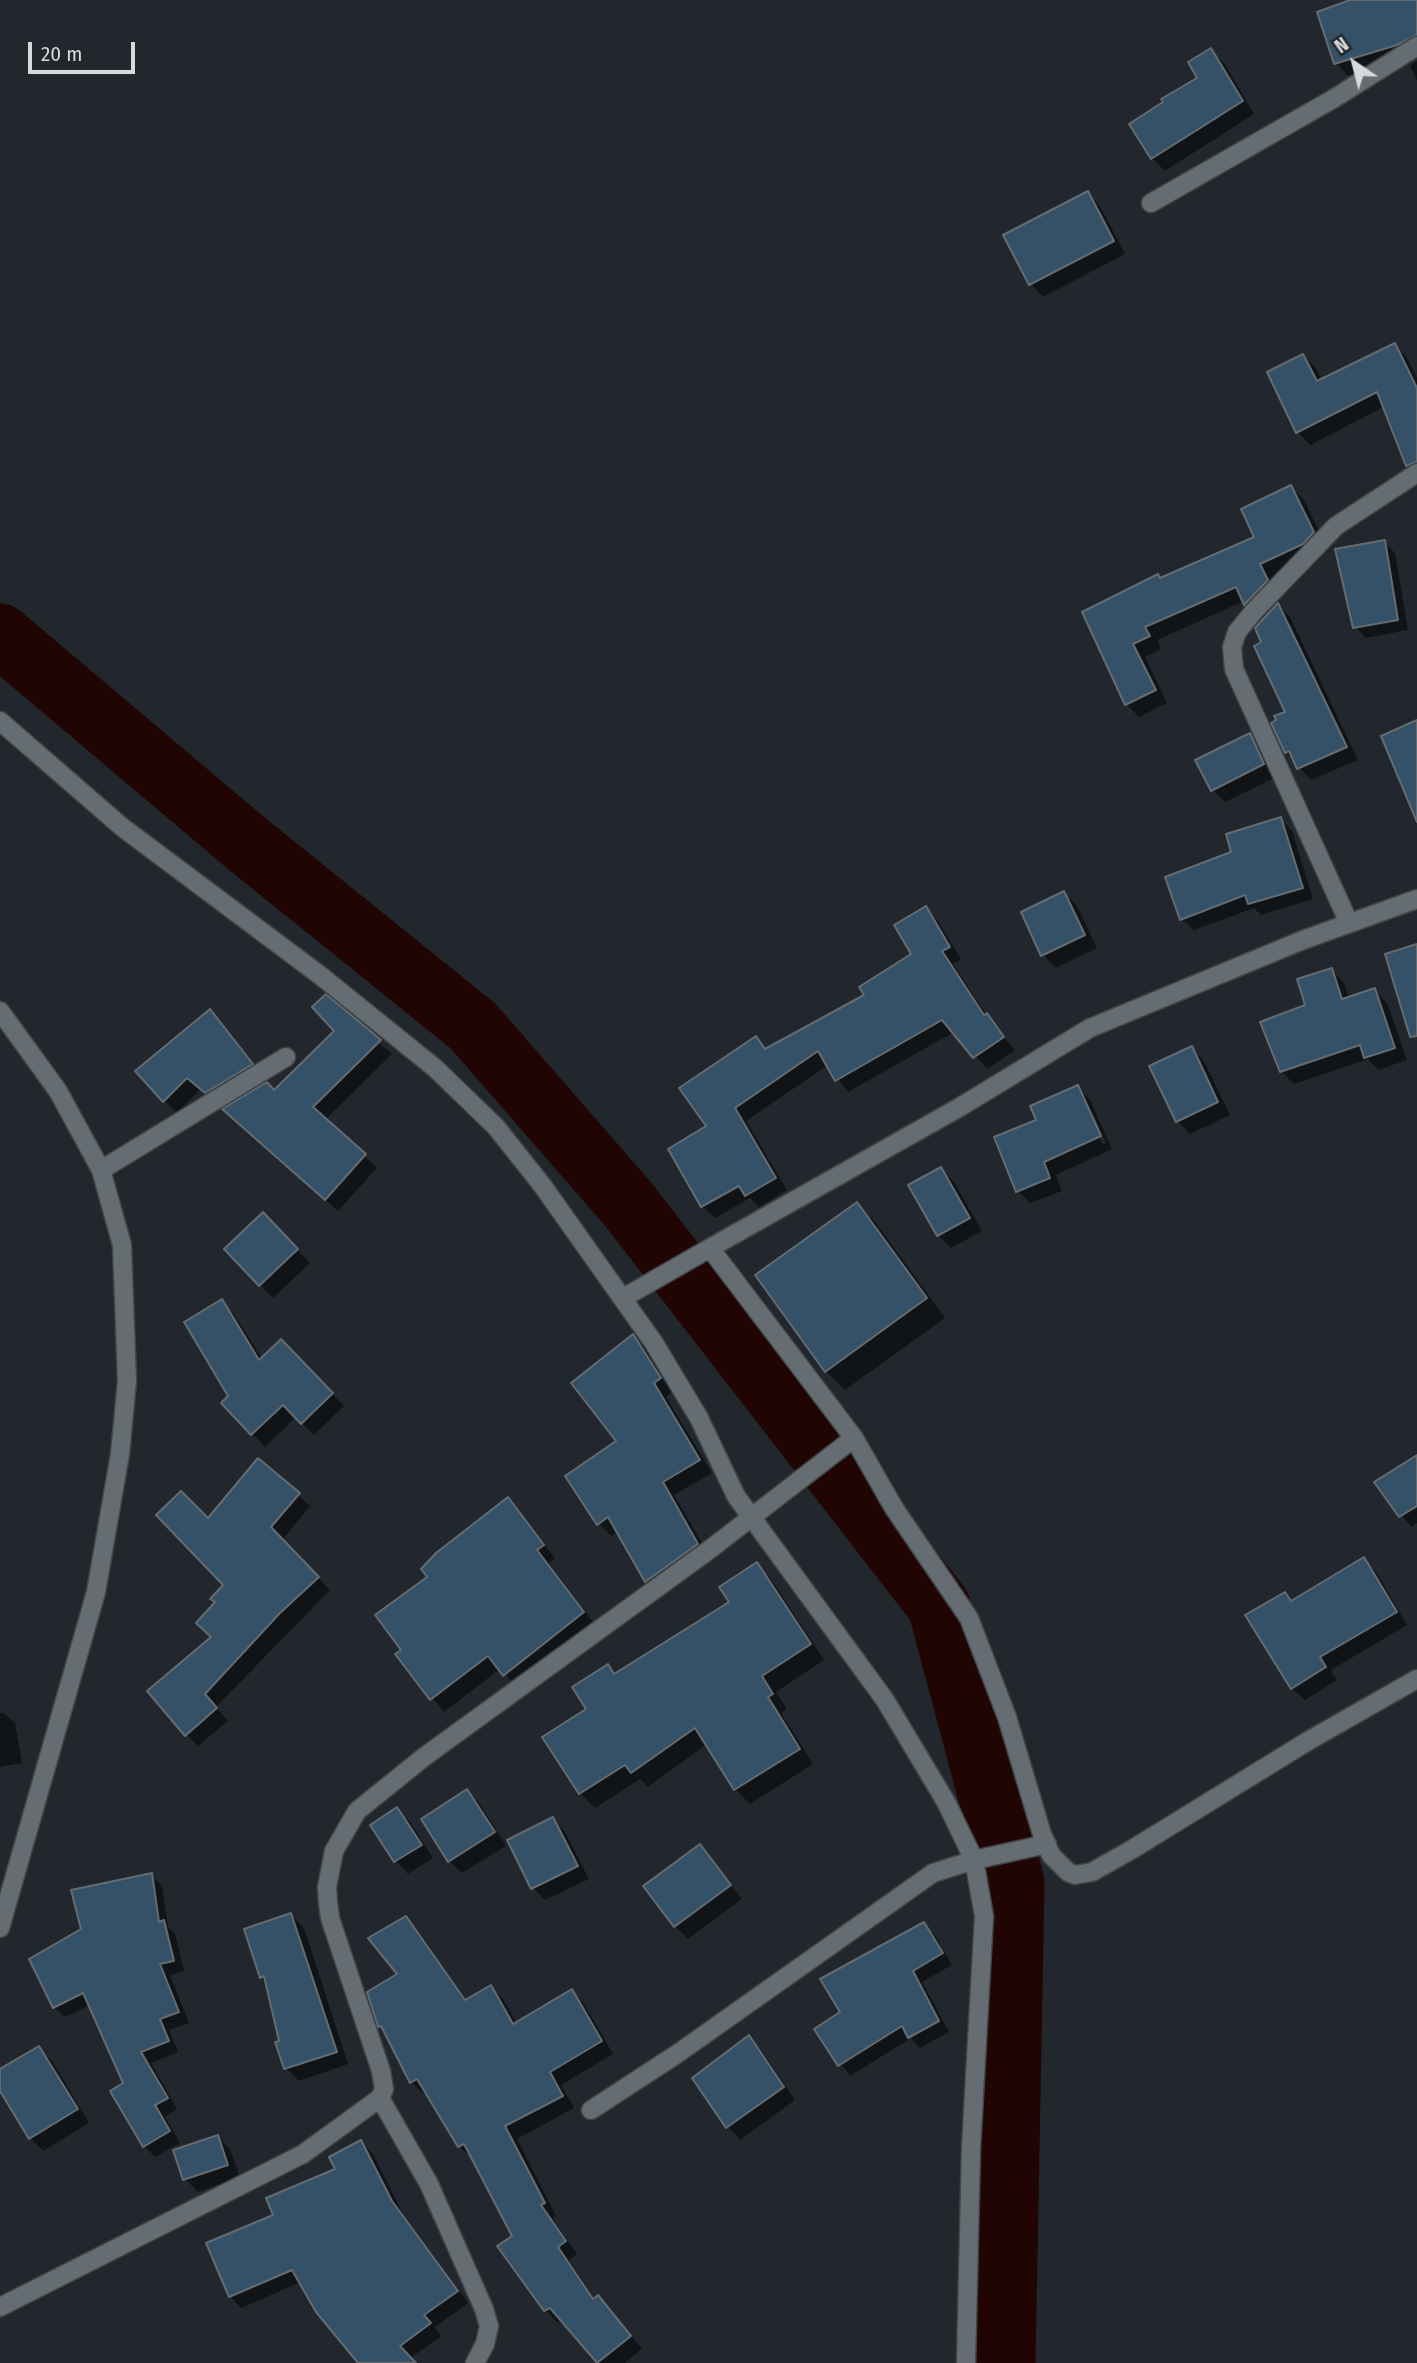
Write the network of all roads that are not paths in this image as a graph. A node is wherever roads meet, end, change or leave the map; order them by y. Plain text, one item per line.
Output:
1 (1417, 46) edge
2 (1151, 203) dead end
3 (1417, 473) edge
4 (0, 721) edge
5 (1417, 899) edge
6 (1349, 923) junction
7 (0, 1011) edge
8 (286, 1057) dead end
9 (101, 1170) junction
10 (710, 1248) junction
11 (627, 1295) junction
12 (854, 1438) junction
13 (749, 1517) junction
14 (1417, 1679) edge
15 (1046, 1844) junction
16 (981, 1858) junction
17 (0, 1928) edge
18 (380, 2098) junction
19 (591, 2110) dead end
20 (0, 2307) edge
21 (475, 2363) edge
22 (966, 2363) edge

1 - 2 street
3 - 6 street
4 - 11 street
5 - 6 street
6 - 10 street
7 - 9 street
8 - 9 street
9 - 17 street
10 - 11 street
10 - 12 street
11 - 13 street
12 - 13 street
12 - 15 street
13 - 16 street
13 - 18 street
14 - 15 street
15 - 16 street
16 - 19 street
16 - 22 street
18 - 20 street
18 - 21 street

